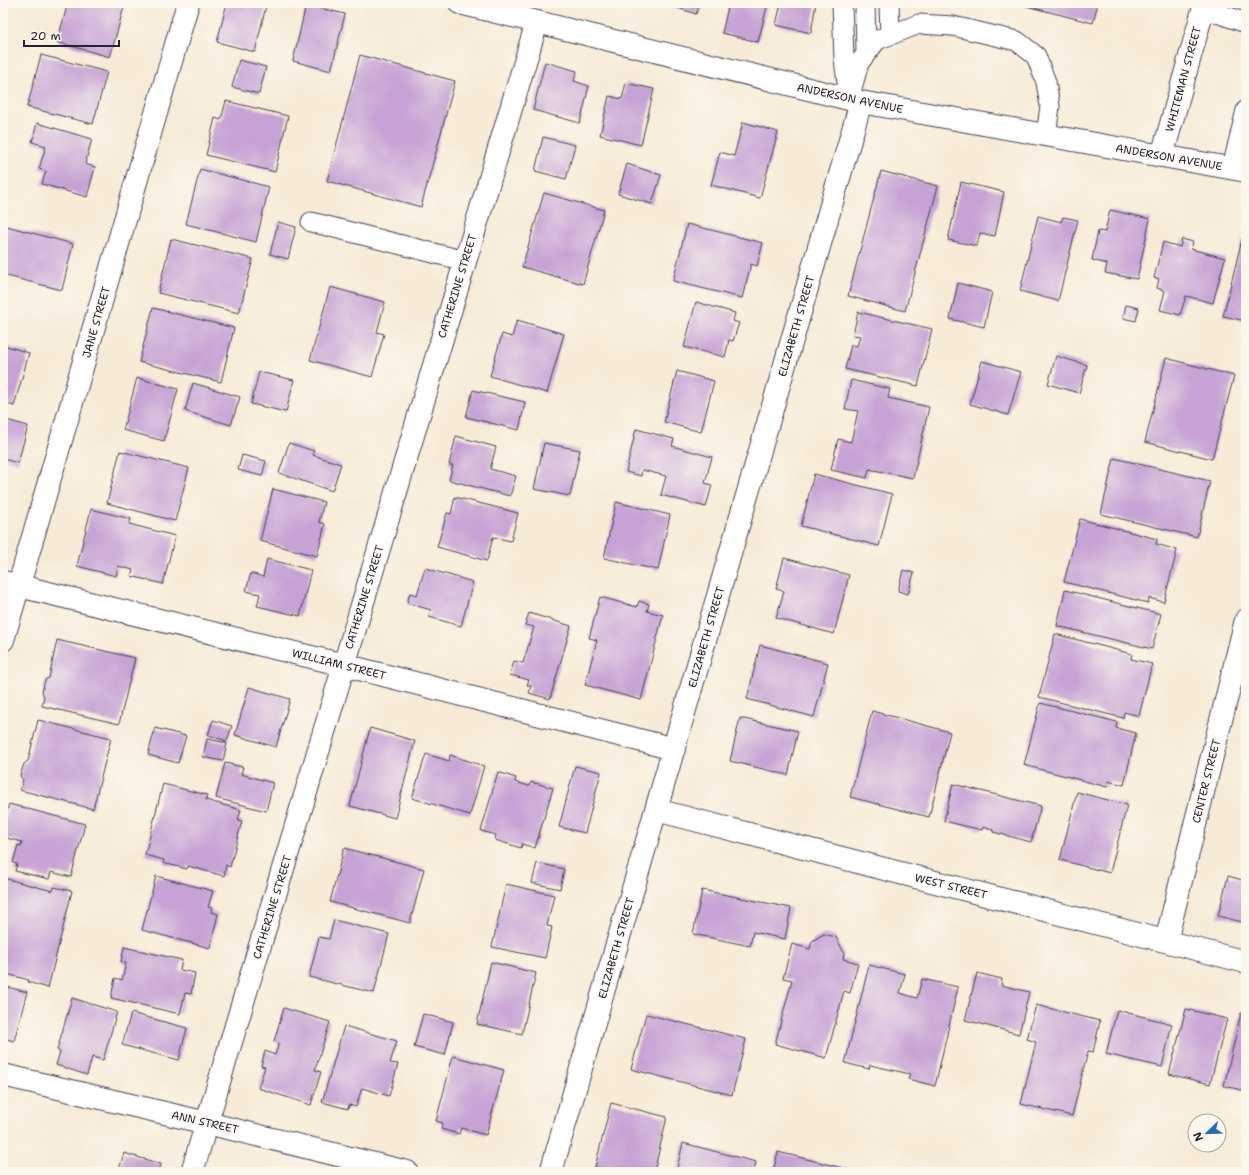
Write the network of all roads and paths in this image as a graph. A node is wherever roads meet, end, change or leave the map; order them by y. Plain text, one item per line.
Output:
1 (188, 3) edge
2 (460, 3) edge
3 (842, 3) edge
4 (865, 3) edge
5 (889, 3) edge
6 (1204, 6) edge
7 (537, 22) junction
8 (1246, 23) edge
9 (890, 35) junction
10 (866, 54) junction
11 (855, 101) junction
12 (1246, 110) edge
13 (1046, 136) junction
14 (1162, 156) junction
15 (1239, 169) edge
16 (311, 222) dead end
17 (465, 261) junction
18 (11, 584) edge
19 (1246, 620) edge
20 (3, 640) edge
21 (344, 665) junction
22 (674, 749) junction
23 (656, 810) junction
24 (1166, 941) junction
25 (1246, 962) edge
26 (3, 1075) edge
27 (207, 1123) junction
28 (192, 1172) edge
29 (407, 1172) edge
30 (551, 1172) edge

1 - 18 street, JANE STREET
2 - 7 street, ANDERSON AVENUE
3 - 11 lane
4 - 10 lane
5 - 9 lane
6 - 8 lane
6 - 14 street, WHITEMAN STREET
7 - 11 street, ANDERSON AVENUE
7 - 17 street, CATHERINE STREET
9 - 10 lane
9 - 13 lane
10 - 11 lane
11 - 13 street, ANDERSON AVENUE
11 - 22 street, ELIZABETH STREET
12 - 15 lane
13 - 14 street, ANDERSON AVENUE
14 - 15 street, ANDERSON AVENUE
16 - 17 lane
17 - 21 street, CATHERINE STREET
18 - 20 street, JANE STREET
18 - 21 street, WILLIAM STREET
19 - 24 street, CENTER STREET
21 - 22 street, WILLIAM STREET
21 - 27 street, CATHERINE STREET
22 - 23 street, ELIZABETH STREET
23 - 24 street, WEST STREET
23 - 30 street, ELIZABETH STREET
24 - 25 street, WEST STREET
26 - 27 street, ANN STREET
27 - 28 street, CATHERINE STREET
27 - 29 street, ANN STREET

